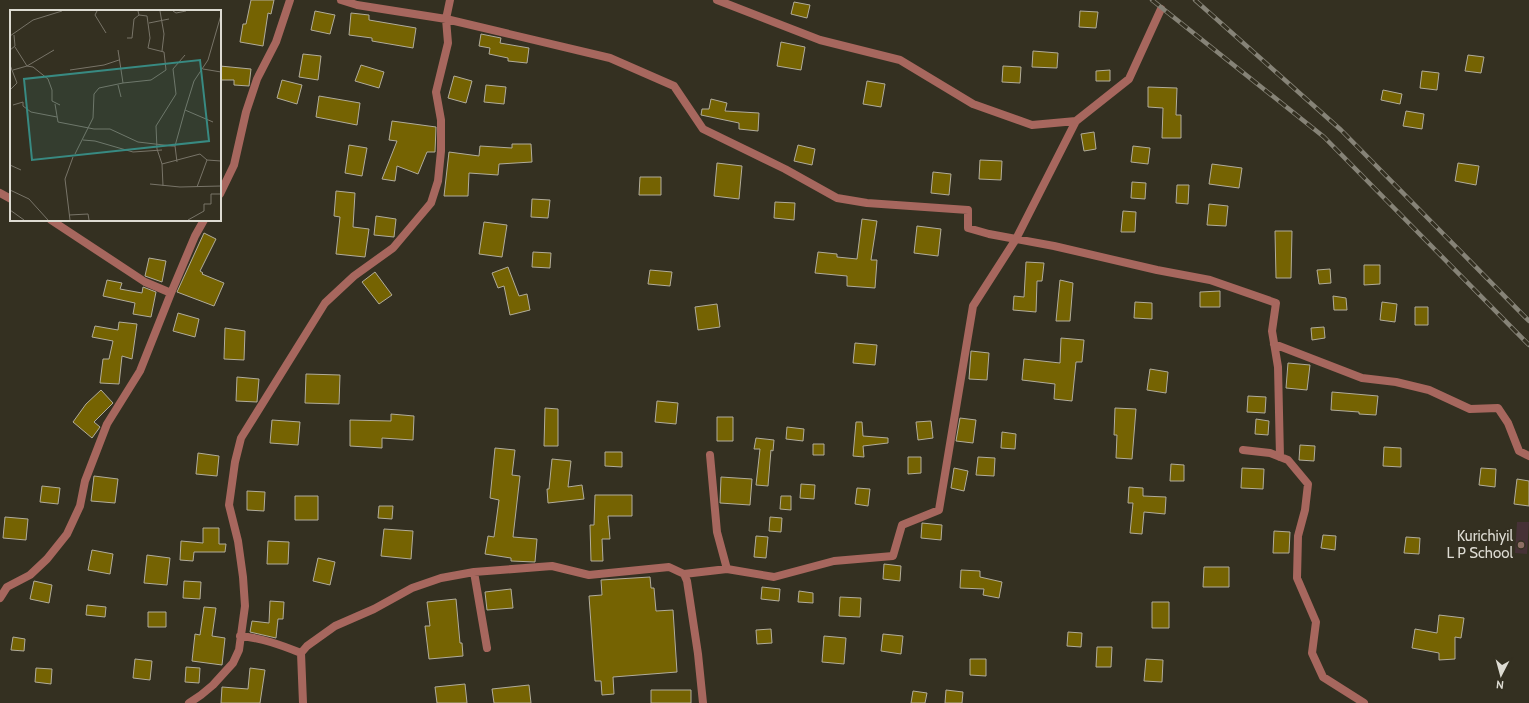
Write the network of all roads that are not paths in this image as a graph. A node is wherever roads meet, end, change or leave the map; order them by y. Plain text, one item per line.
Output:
1 (290, 0) edge
2 (341, 0) edge
3 (450, 0) edge
4 (717, 0) edge
5 (1161, 9) dead end
6 (446, 19) junction
7 (1076, 121) junction
8 (221, 192) edge
9 (0, 193) edge
10 (10, 198) edge
11 (54, 221) edge
12 (203, 221) edge
13 (1016, 239) junction
14 (171, 293) junction
15 (1274, 344) junction
16 (1243, 450) dead end
17 (710, 454) dead end
18 (1529, 456) edge
19 (1280, 457) junction
20 (727, 569) junction
21 (474, 572) junction
22 (684, 574) junction
23 (0, 598) edge
24 (240, 636) junction
25 (487, 648) dead end
26 (301, 653) junction
27 (189, 703) edge
28 (303, 703) edge
29 (703, 703) edge
30 (1364, 703) edge

1 - 8 street
2 - 6 street
3 - 6 street
4 - 7 street
5 - 7 street
6 - 13 street
6 - 24 street
7 - 13 street
9 - 10 street
11 - 14 street
12 - 14 street
13 - 15 street
13 - 20 street
14 - 23 street
15 - 18 street
15 - 19 street
16 - 19 street
17 - 20 street
19 - 30 street
20 - 22 street
21 - 22 street
21 - 25 street
21 - 26 street
22 - 29 street
24 - 26 street
24 - 27 street
26 - 28 street

